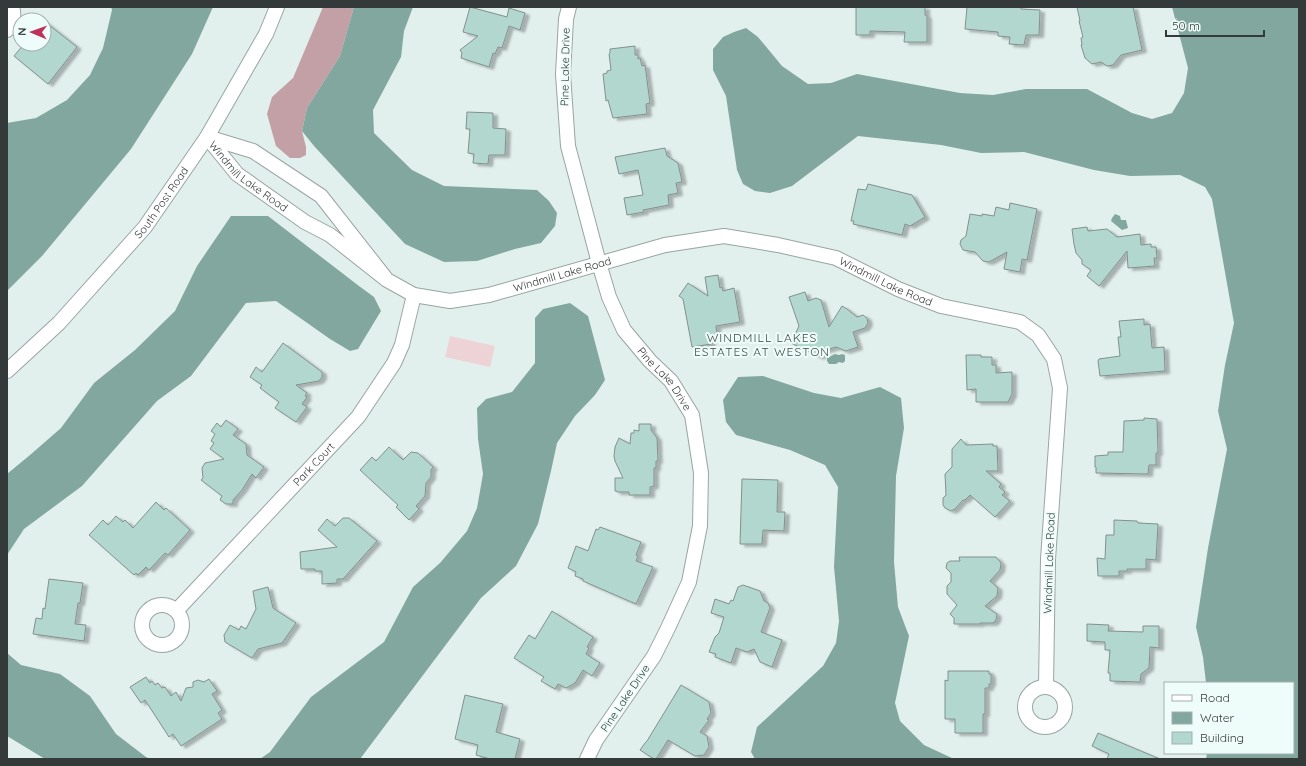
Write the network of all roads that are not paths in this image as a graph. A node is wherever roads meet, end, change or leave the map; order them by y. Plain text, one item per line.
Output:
1 (12, 7) edge
2 (277, 7) edge
3 (569, 7) edge
4 (7, 30) edge
5 (207, 137) junction
6 (599, 263) junction
7 (386, 280) junction
8 (414, 295) junction
9 (7, 370) edge
10 (177, 610) dead end
11 (1046, 686) dead end
12 (587, 759) edge

1 - 4 street
2 - 5 street, South Post Road
3 - 6 street, Pine Lake Drive
5 - 7 street, Windmill Lake Road
5 - 7 street, Windmill Lake Road
5 - 9 street, South Post Road
6 - 8 street, Windmill Lake Road
6 - 11 street, Windmill Lake Road
6 - 12 street, Pine Lake Drive
7 - 8 street, Windmill Lake Road
8 - 10 street, Park Court

